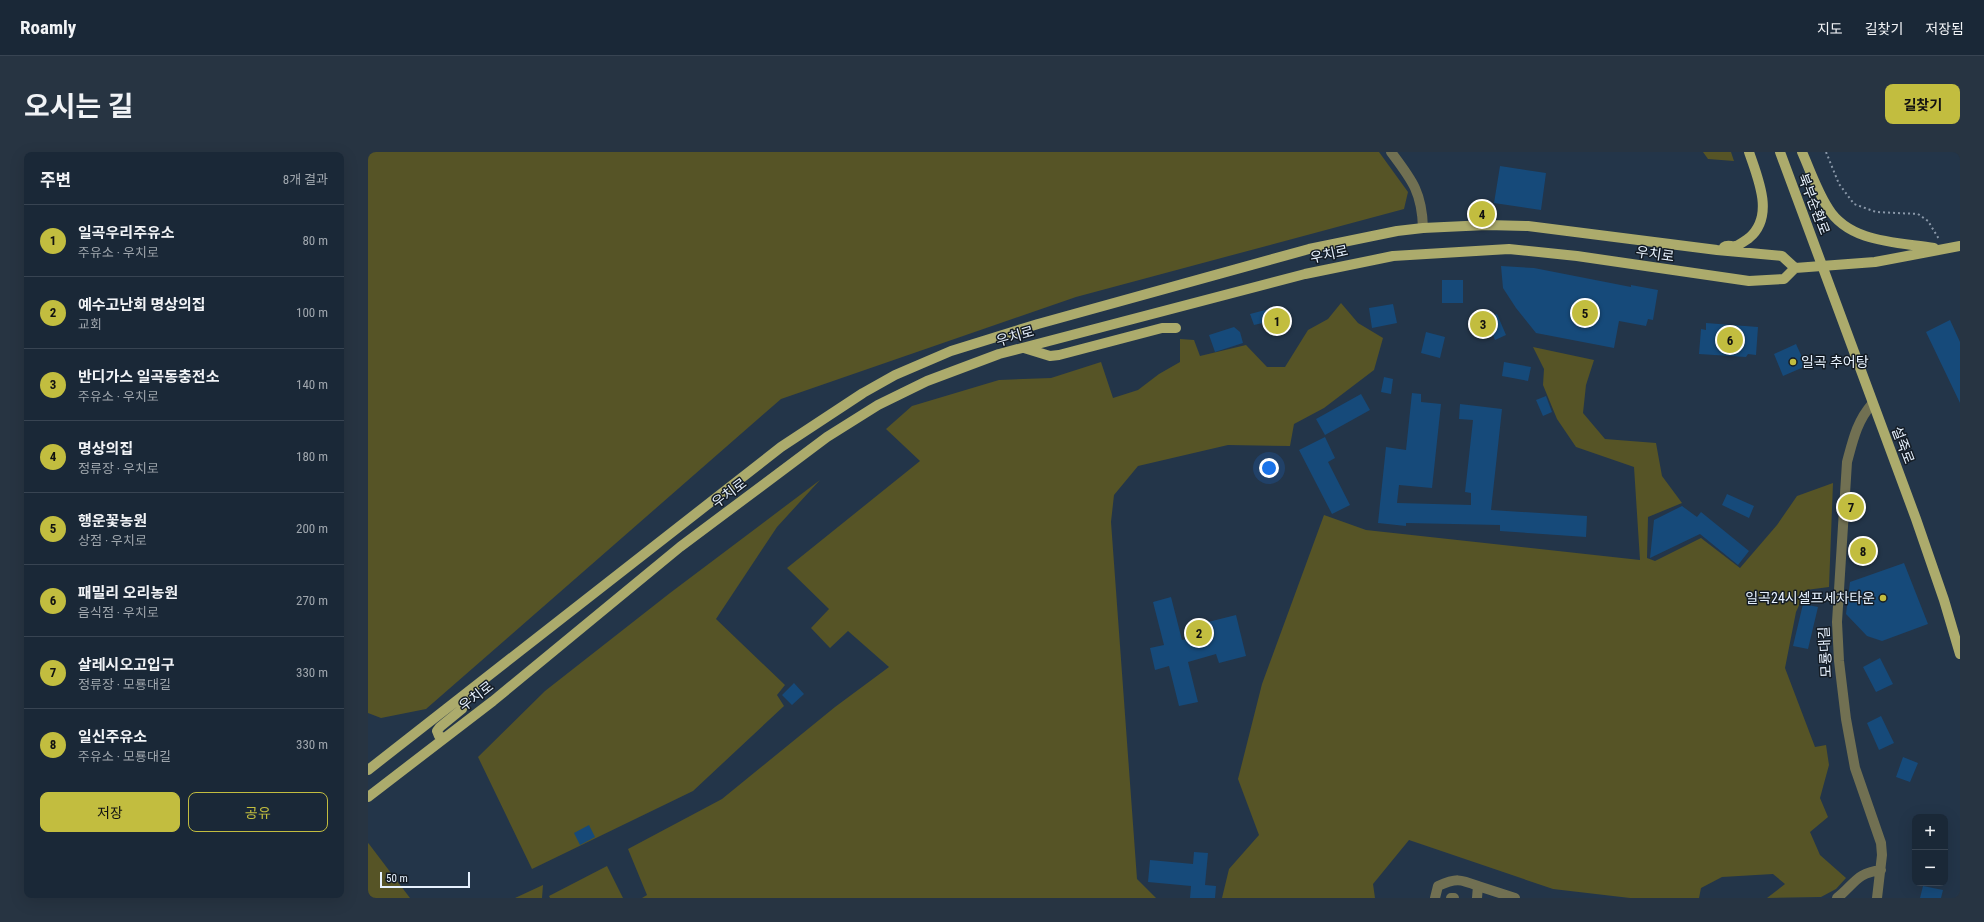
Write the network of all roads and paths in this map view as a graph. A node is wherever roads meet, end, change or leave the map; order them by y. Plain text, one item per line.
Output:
1 (1391, 152) edge
2 (1749, 152) edge
3 (1780, 152) edge
4 (1802, 152) edge
5 (1826, 152) edge
6 (1423, 228) junction
7 (1960, 246) edge
8 (1717, 250) junction
9 (1946, 250) junction
10 (1823, 266) junction
11 (1795, 268) junction
12 (1176, 328) dead end
13 (1024, 348) junction
14 (1872, 404) junction
15 (1957, 633) edge
16 (1960, 654) edge
17 (466, 694) junction
18 (444, 738) junction
19 (368, 770) edge
20 (368, 797) edge
21 (1881, 870) junction
22 (1478, 886) junction
23 (1489, 894) edge
24 (1435, 898) edge
25 (1451, 898) edge
26 (1454, 898) edge
27 (1477, 898) edge
28 (1515, 898) edge
29 (1837, 898) edge
30 (1878, 898) edge

1 - 6 street
2 - 8 main road
3 - 10 main road, 북부순환로
4 - 9 main road
5 - 9 path
6 - 8 main road, 우치로
6 - 17 main road, 우치로
7 - 9 main road
8 - 11 main road, 우치로
9 - 10 main road
10 - 11 main road
10 - 14 main road, 설죽로
11 - 13 main road, 우치로
12 - 13 main road
13 - 18 main road, 우치로
14 - 15 main road, 설죽로
14 - 21 street, 모룡대길
15 - 16 main road, 설죽로
17 - 18 main road
17 - 19 main road, 우치로
18 - 20 main road, 우치로
21 - 29 street
21 - 30 street, 모룡대길
22 - 23 street
22 - 24 street
22 - 27 street
23 - 28 street
25 - 26 street

